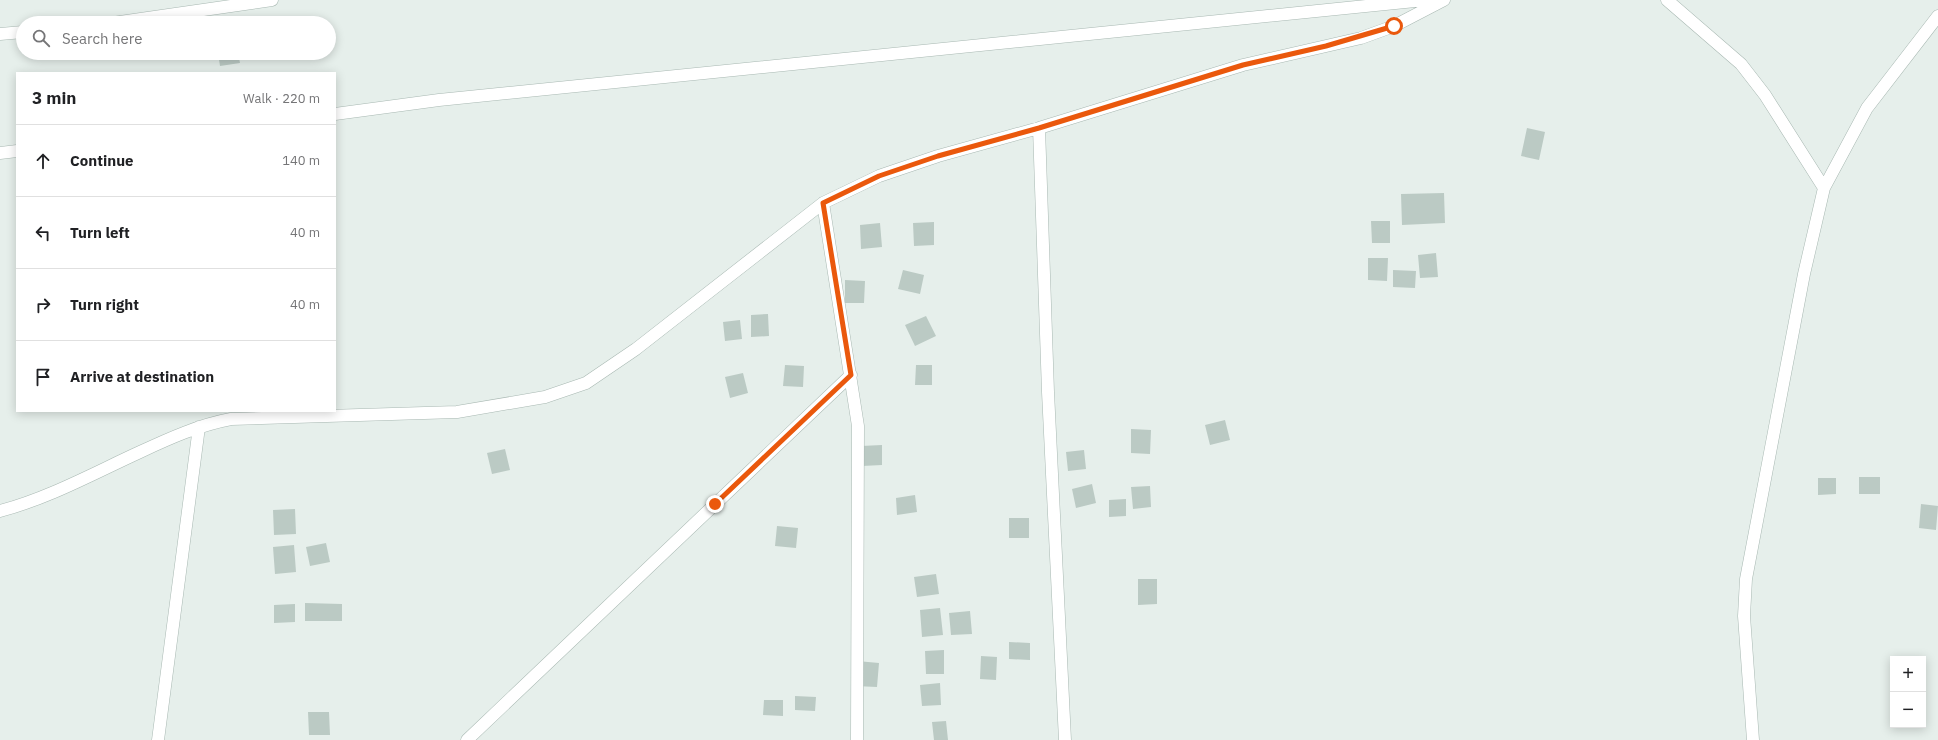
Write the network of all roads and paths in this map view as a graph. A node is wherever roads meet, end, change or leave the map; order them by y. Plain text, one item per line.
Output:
1 (272, 0) edge
2 (1425, 0) edge
3 (1444, 0) edge
4 (1667, 0) edge
5 (161, 16) edge
6 (1938, 16) edge
7 (16, 33) edge
8 (0, 34) edge
9 (336, 114) edge
10 (1039, 128) junction
11 (16, 151) edge
12 (0, 152) edge
13 (1824, 188) junction
14 (823, 203) junction
15 (851, 375) junction
16 (199, 426) junction
17 (0, 511) edge
18 (158, 740) edge
19 (467, 740) edge
20 (857, 740) edge
21 (1065, 740) edge
22 (1753, 740) edge

1 - 5 street
2 - 9 street
3 - 10 street
4 - 13 street
6 - 13 street
7 - 8 street
10 - 14 street
10 - 21 street
11 - 12 street
13 - 22 street
14 - 15 street
14 - 16 street
15 - 19 street
15 - 20 street
16 - 17 street
16 - 18 street

